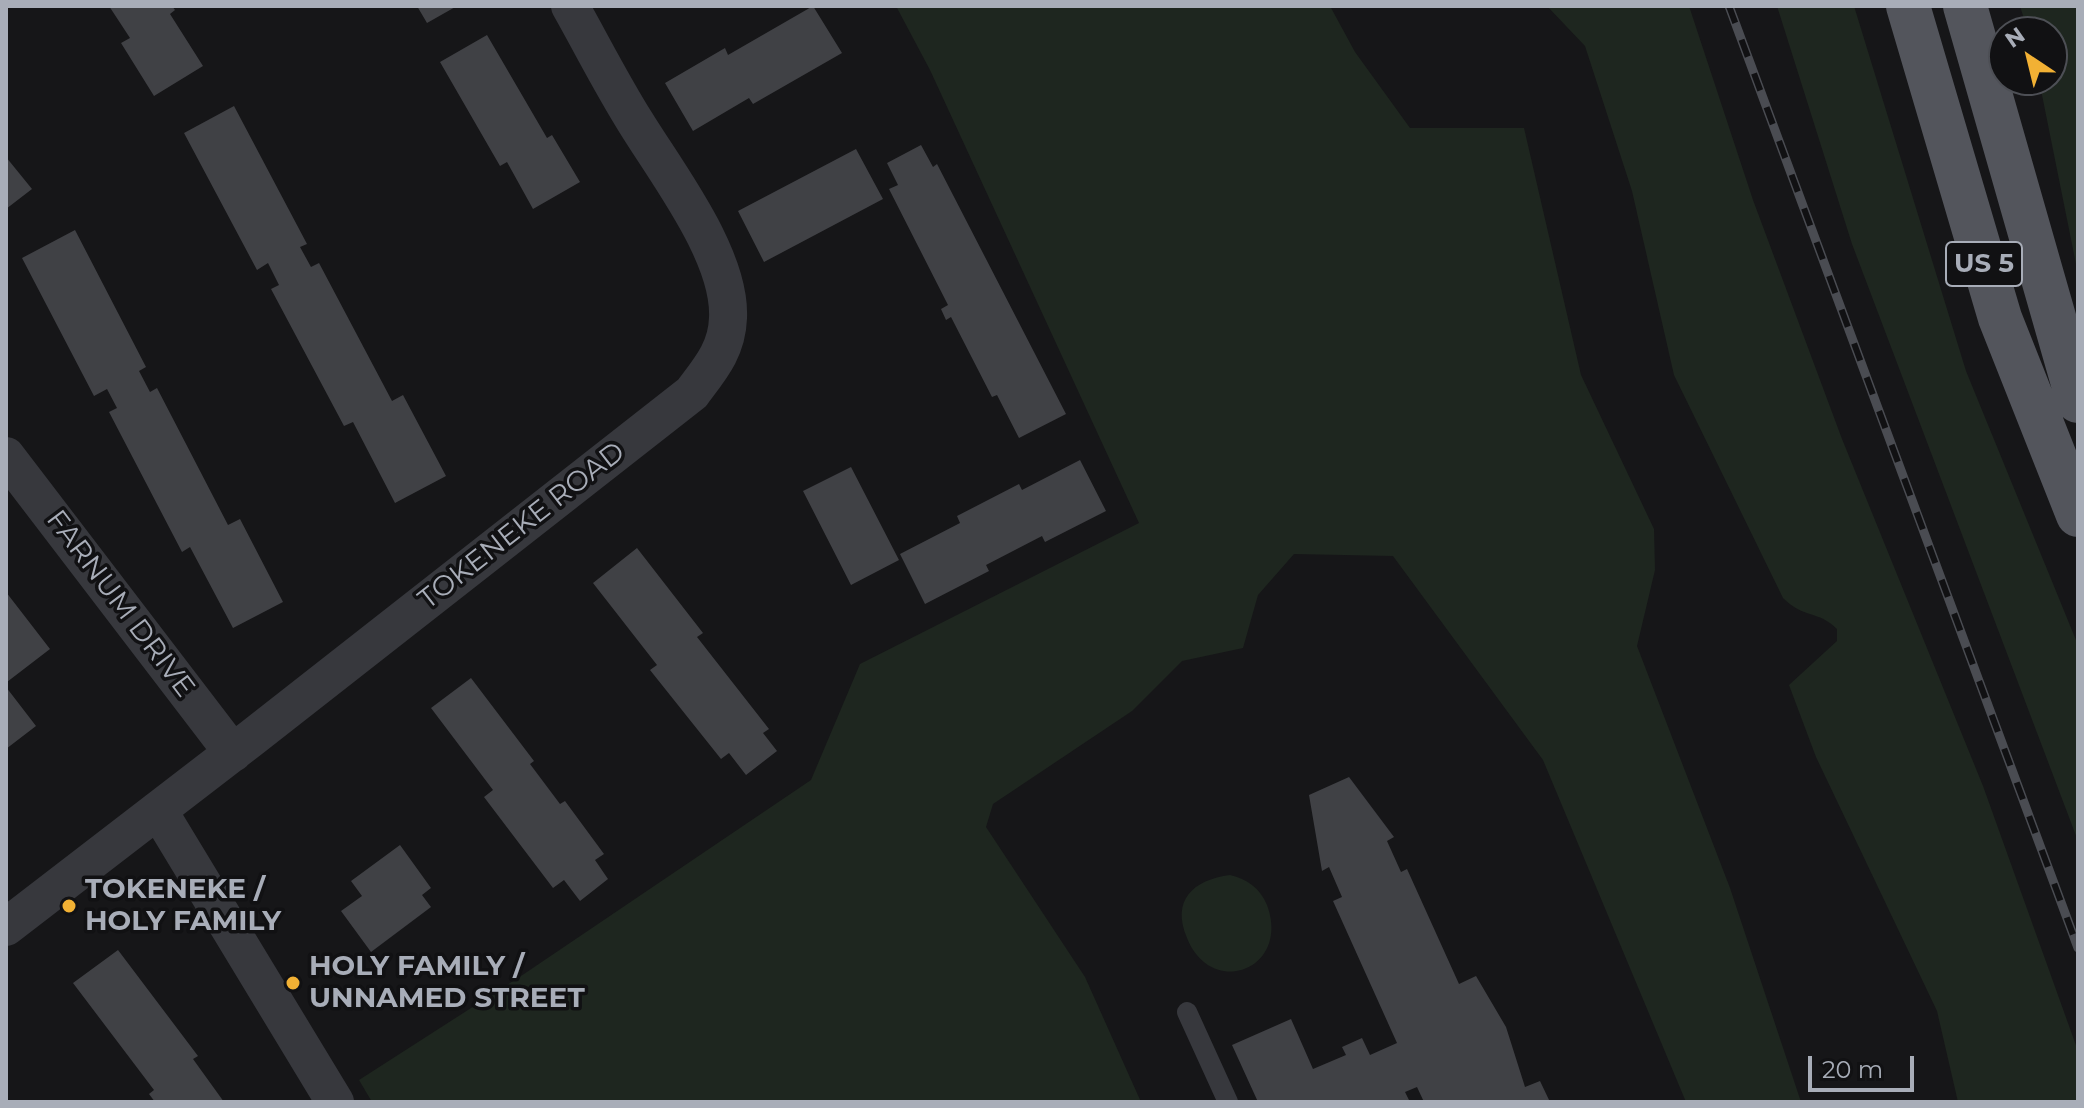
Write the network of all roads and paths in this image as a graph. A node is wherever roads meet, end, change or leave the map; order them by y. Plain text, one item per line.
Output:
1 (570, 6) edge
2 (1908, 6) edge
3 (1965, 6) edge
4 (2078, 401) edge
5 (6, 456) edge
6 (2078, 515) edge
7 (233, 753) junction
8 (158, 810) junction
9 (6, 927) edge
10 (1187, 1012) dead end
11 (335, 1102) edge
12 (1228, 1102) edge

1 - 7 street, TOKENEKE ROAD
2 - 6 main road, US 5
3 - 4 main road, US 5
5 - 7 street, FARNUM DRIVE
7 - 8 street, TOKENEKE ROAD
8 - 9 street, TOKENEKE ROAD
8 - 11 street
10 - 12 lane

